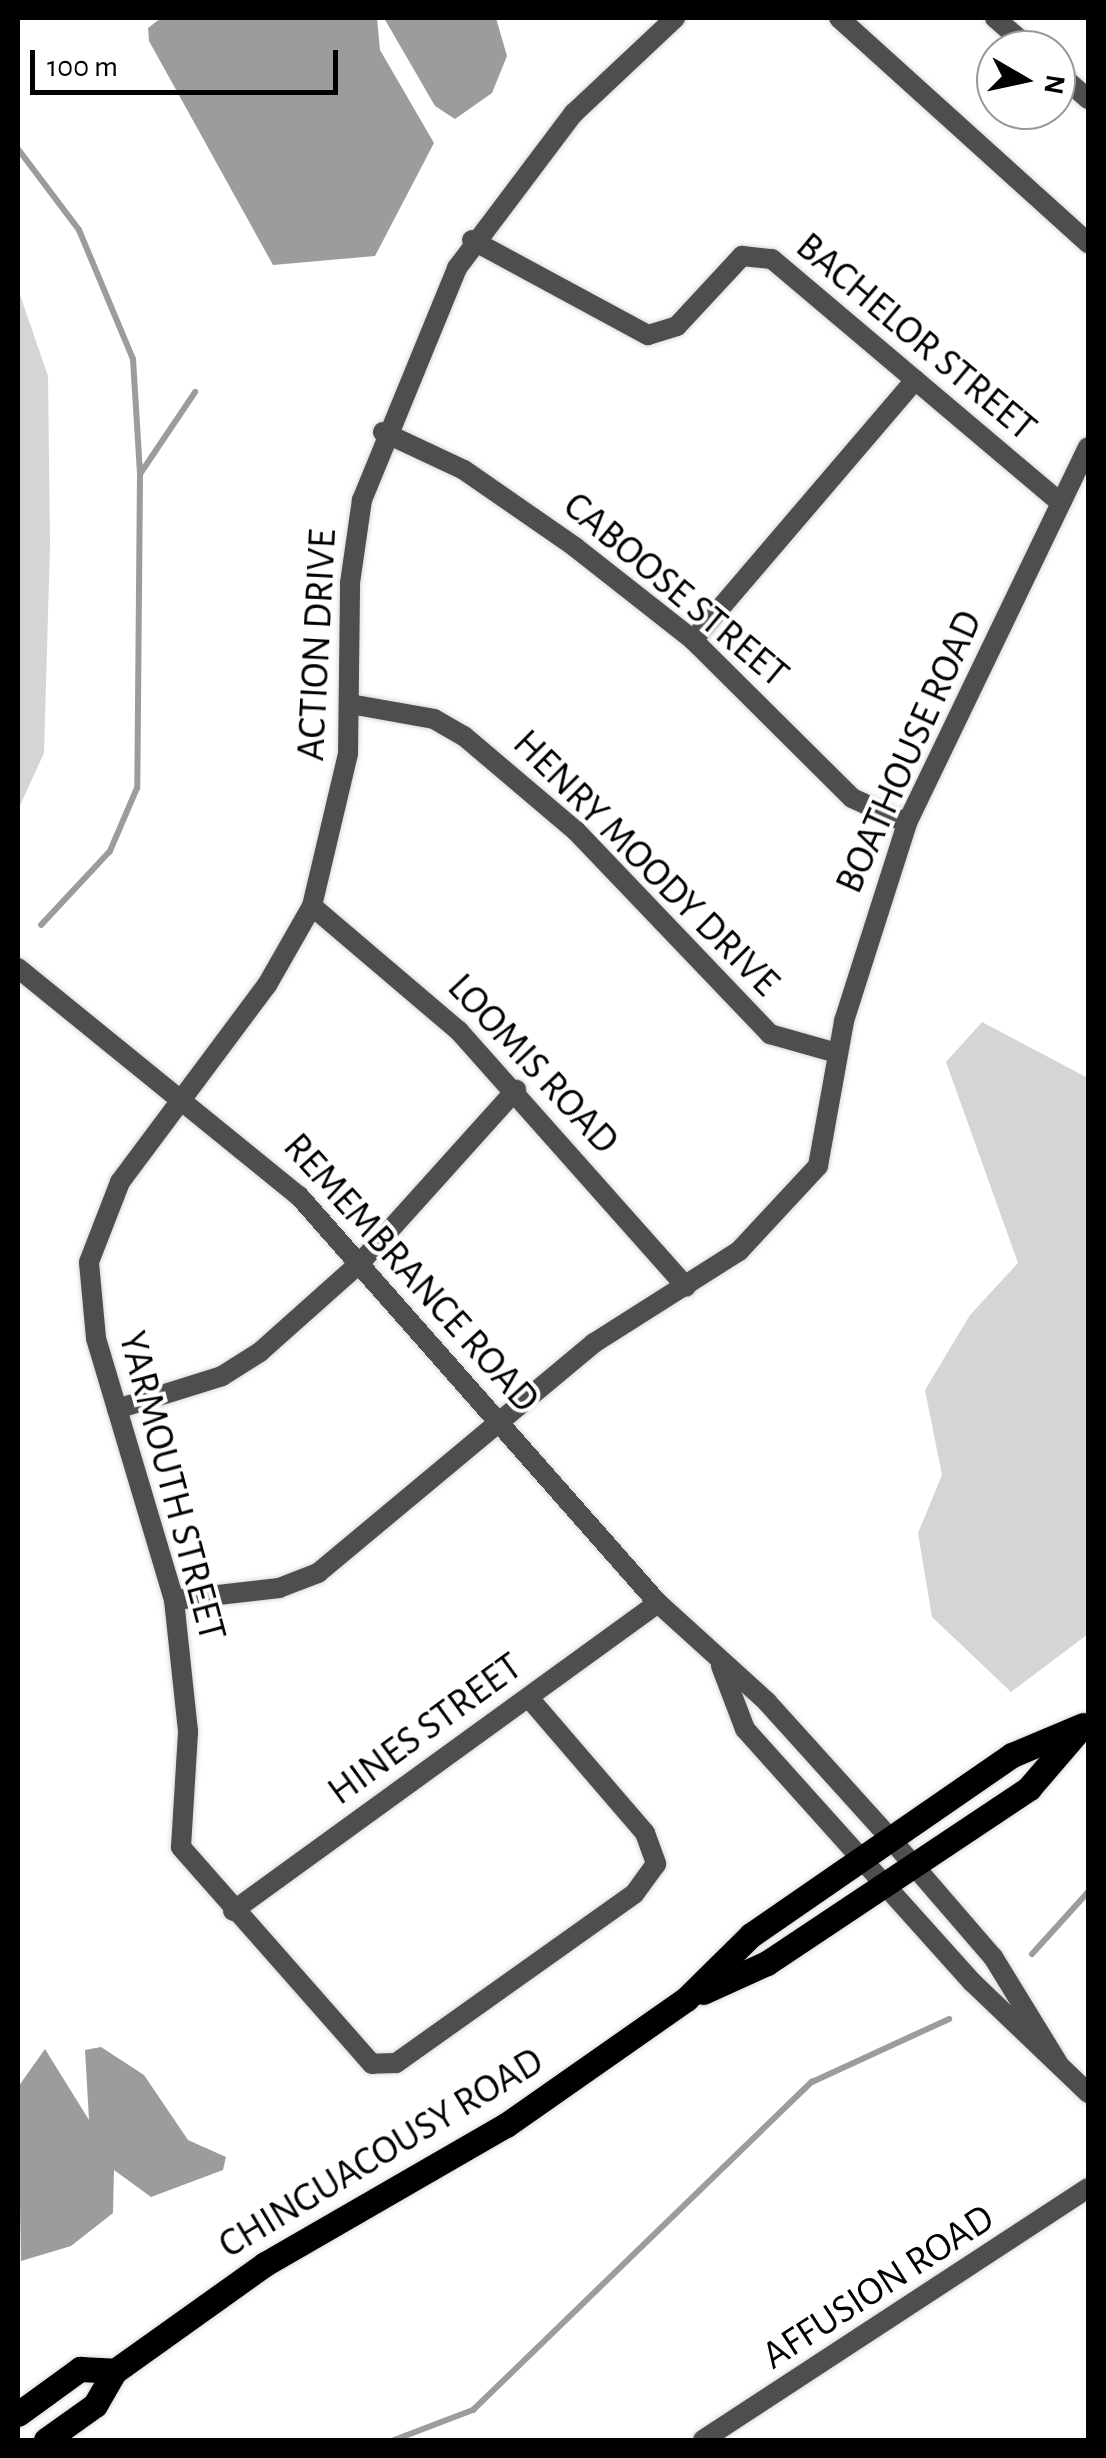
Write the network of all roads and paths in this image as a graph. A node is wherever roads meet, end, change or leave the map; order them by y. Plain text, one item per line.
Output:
1 (675, 18) edge
2 (839, 18) edge
3 (472, 240) junction
4 (1088, 243) edge
5 (916, 380) junction
6 (384, 432) junction
7 (1088, 447) edge
8 (1061, 503) junction
9 (694, 640) junction
10 (350, 704) junction
11 (907, 823) junction
12 (312, 906) junction
13 (18, 968) edge
14 (838, 1053) junction
15 (516, 1090) junction
16 (184, 1095) junction
17 (361, 1262) junction
18 (686, 1287) junction
19 (117, 1409) junction
20 (502, 1423) junction
21 (174, 1600) junction
22 (658, 1603) junction
23 (719, 1660) junction
24 (529, 1698) junction
25 (1086, 1723) edge
26 (891, 1839) junction
27 (864, 1857) junction
28 (914, 1865) junction
29 (888, 1882) junction
30 (233, 1911) junction
31 (686, 2000) junction
32 (1058, 2063) junction
33 (1088, 2093) edge
34 (1088, 2188) edge
35 (115, 2371) junction
36 (18, 2414) edge
37 (46, 2440) edge
38 (703, 2440) edge

1 - 3 street, ACTION DRIVE
2 - 4 street
3 - 5 street, BACHELOR STREET
3 - 6 street, ACTION DRIVE
5 - 8 street, BACHELOR STREET
5 - 9 street
6 - 9 street, CABOOSE STREET
6 - 10 street, ACTION DRIVE
7 - 8 street, BOATHOUSE ROAD
8 - 11 street, BOATHOUSE ROAD
9 - 11 street, CABOOSE STREET
10 - 12 street, ACTION DRIVE
10 - 14 street, HENRY MOODY DRIVE
11 - 14 street, BOATHOUSE ROAD
12 - 15 street, LOOMIS ROAD
12 - 16 street, ACTION DRIVE
13 - 16 street, REMEMBRANCE ROAD
14 - 18 street, BOATHOUSE ROAD
15 - 17 street
15 - 18 street, LOOMIS ROAD
16 - 17 street, REMEMBRANCE ROAD
16 - 19 street, YARMOUTH STREET
17 - 19 street
17 - 20 street, REMEMBRANCE ROAD
18 - 20 street, BOATHOUSE ROAD
19 - 21 street, YARMOUTH STREET
20 - 21 street, BOATHOUSE ROAD
20 - 22 street, REMEMBRANCE ROAD
21 - 30 street, YARMOUTH STREET
22 - 23 street, REMEMBRANCE ROAD
22 - 24 street, HINES STREET
23 - 26 street, REMEMBRANCE ROAD
23 - 27 street, REMEMBRANCE ROAD
24 - 30 street, HINES STREET
24 - 30 street, YARMOUTH STREET
25 - 26 main road, CHINGUACOUSY ROAD
25 - 28 main road, CHINGUACOUSY ROAD
26 - 27 main road, CHINGUACOUSY ROAD
26 - 28 street, REMEMBRANCE ROAD
27 - 29 street, REMEMBRANCE ROAD
27 - 31 main road, CHINGUACOUSY ROAD
28 - 29 main road, CHINGUACOUSY ROAD
28 - 32 street, REMEMBRANCE ROAD
29 - 31 main road, CHINGUACOUSY ROAD
29 - 32 street, REMEMBRANCE ROAD
31 - 35 main road, CHINGUACOUSY ROAD
32 - 33 street, REMEMBRANCE ROAD
34 - 38 street, AFFUSION ROAD
35 - 36 main road, CHINGUACOUSY ROAD
35 - 37 main road, CHINGUACOUSY ROAD

